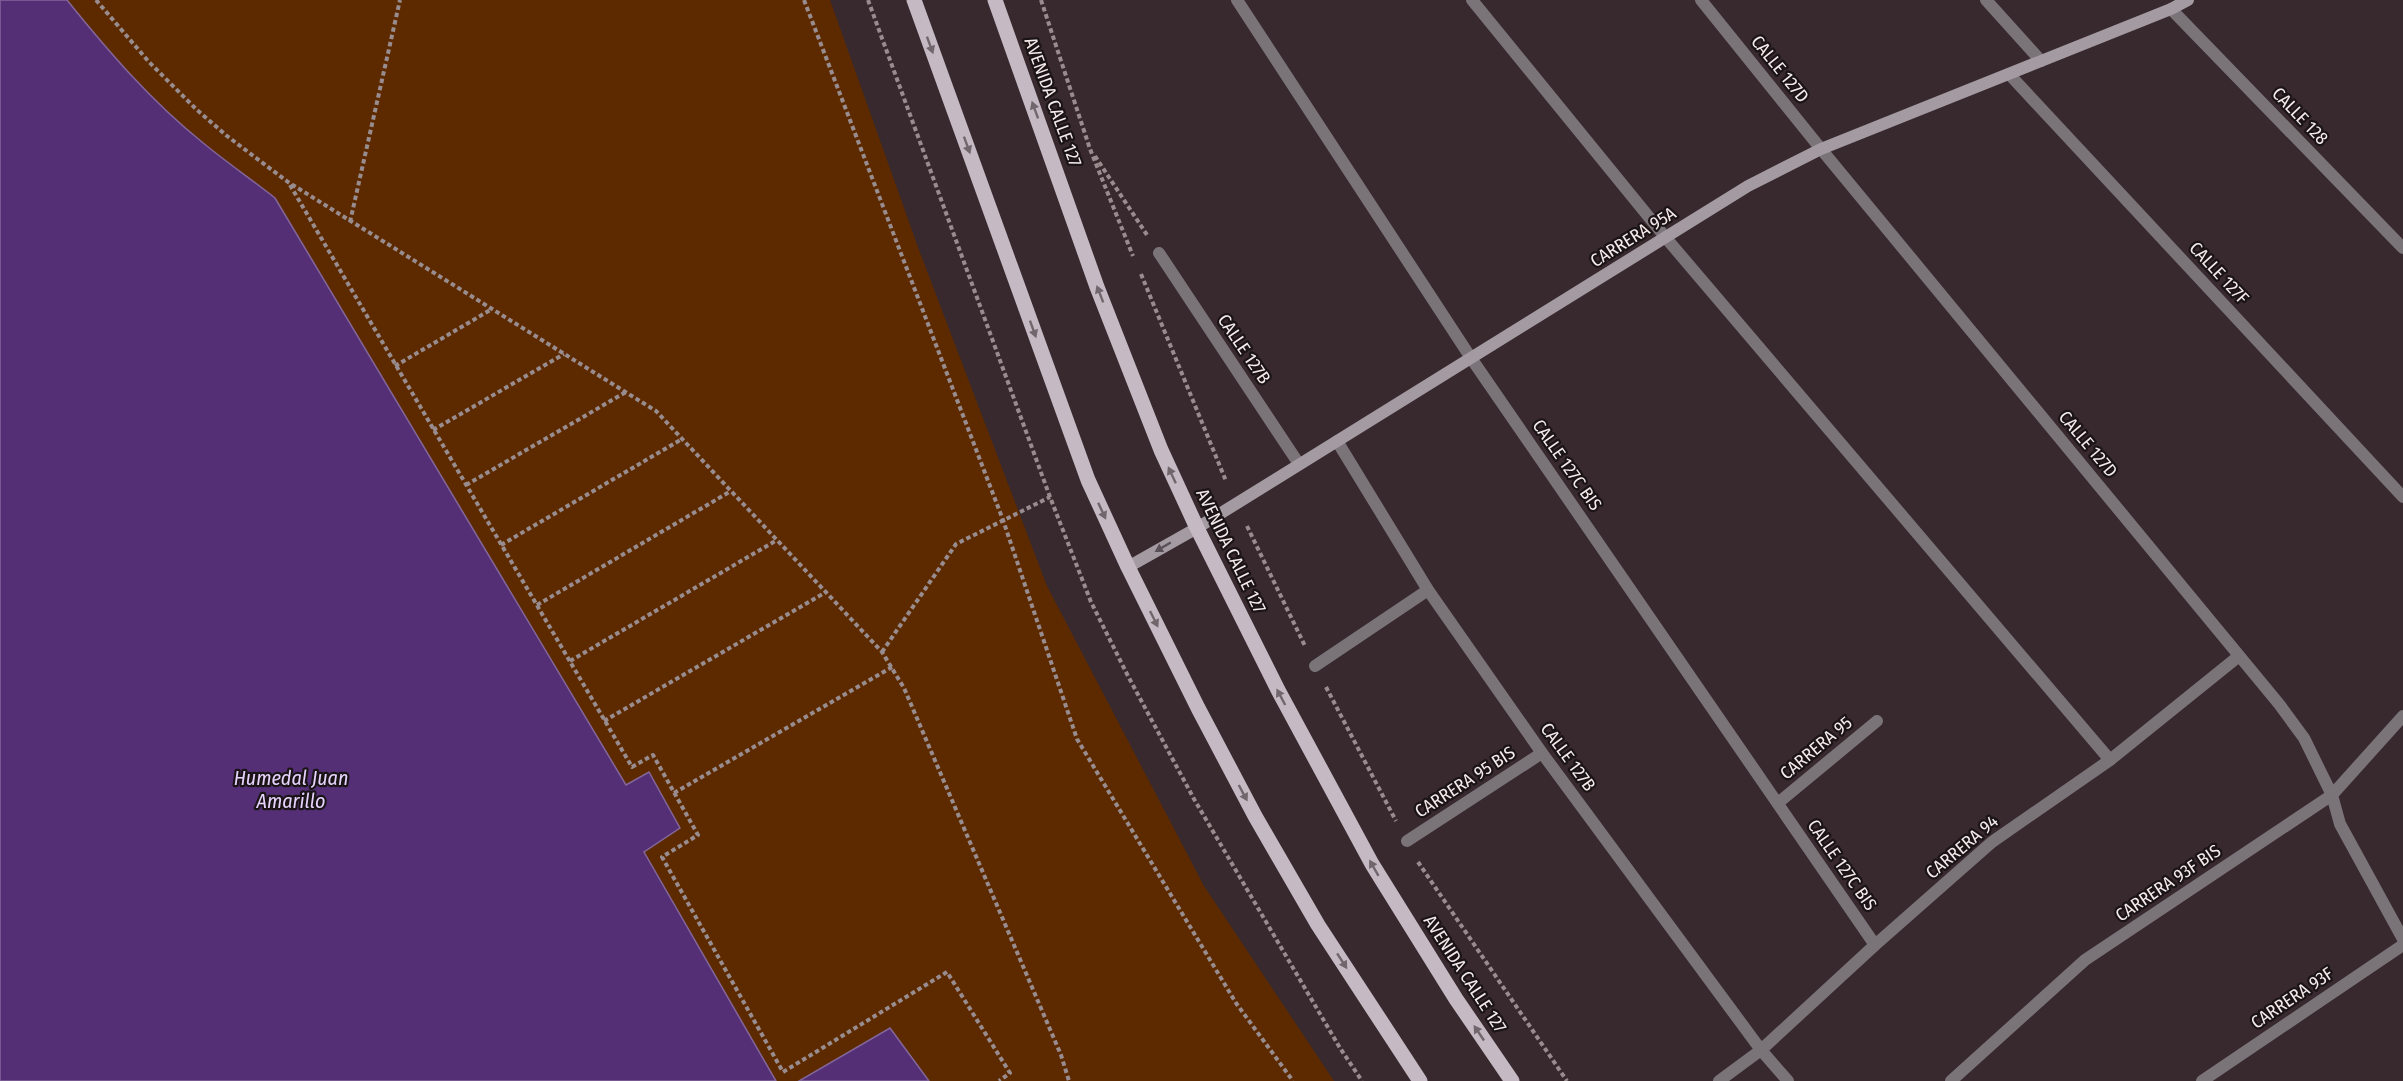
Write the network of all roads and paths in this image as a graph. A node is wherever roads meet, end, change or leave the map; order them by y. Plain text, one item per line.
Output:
1 (96, 0) edge
2 (400, 0) edge
3 (804, 0) edge
4 (914, 0) edge
5 (995, 0) edge
6 (1237, 0) edge
7 (1472, 0) edge
8 (1701, 0) edge
9 (1986, 0) edge
10 (2188, 0) edge
11 (2171, 9) junction
12 (2041, 62) junction
13 (2009, 74) junction
14 (1090, 149) dead end
15 (1821, 149) junction
16 (288, 182) junction
17 (350, 222) junction
18 (1665, 238) junction
19 (2403, 248) edge
20 (1159, 253) joint
21 (492, 309) junction
22 (564, 354) junction
23 (1471, 358) junction
24 (395, 366) junction
25 (626, 392) junction
26 (433, 430) junction
27 (682, 439) junction
28 (1337, 441) junction
29 (1299, 464) junction
30 (466, 485) junction
31 (731, 491) junction
32 (1050, 496) dead end
33 (2403, 497) edge
34 (1236, 504) junction
35 (1003, 520) junction
36 (1197, 528) junction
37 (777, 540) junction
38 (501, 545) junction
39 (1128, 567) junction
40 (1428, 590) junction
41 (826, 592) junction
42 (537, 604) junction
43 (882, 652) junction
44 (2239, 656) junction
45 (570, 661) junction
46 (1315, 666) junction
47 (892, 667) junction
48 (2403, 716) edge
49 (604, 721) junction
50 (1877, 721) dead end
51 (1542, 753) junction
52 (2110, 760) junction
53 (674, 793) junction
54 (2332, 795) junction
55 (1778, 803) junction
56 (1407, 841) junction
57 (2403, 939) edge
58 (1875, 945) junction
59 (2403, 945) edge
60 (1761, 1050) junction
61 (999, 1081) edge
62 (1069, 1081) edge
63 (1293, 1081) edge
64 (1420, 1081) edge
65 (1512, 1081) edge
66 (1567, 1081) edge
67 (1719, 1081) edge
68 (1788, 1081) edge
69 (1951, 1081) edge
70 (2202, 1081) edge

1 - 16 path
2 - 17 path
3 - 35 path
4 -> 39 main road
36 -> 5 main road, AVENIDA CALLE 127
6 - 23 street, CALLE 127C BIS
7 - 18 street
8 - 15 street, CALLE 127D
9 - 12 street
10 - 11 street, CARRERA 95A
11 - 12 street, CARRERA 95A
11 - 19 street, CALLE 128
12 - 13 street, CARRERA 95A
13 - 15 street, CARRERA 95A
13 - 33 street, CALLE 127F
14 - 20 path
15 - 18 street, CARRERA 95A
15 - 44 street, CALLE 127D
16 - 17 path
16 - 24 path
17 - 21 path
18 - 23 street, CARRERA 95A
18 - 52 street
20 - 29 street, CALLE 127B
21 - 22 path
21 - 24 path
22 - 25 path
22 - 26 path
23 - 28 street, CARRERA 95A
23 - 55 street, CALLE 127C BIS
24 - 26 path
25 - 27 path
25 - 30 path
26 - 30 path
27 - 31 path
27 - 38 path
28 - 29 street, CARRERA 95A
28 - 40 street, CALLE 127B
29 - 34 street, CARRERA 95A
30 - 38 path
31 - 37 path
31 - 42 path
32 - 35 path
34 - 36 street, CARRERA 95A
34 - 46 path
35 - 43 path
35 - 63 path
36 -> 39 street, CARRERA 95A
65 -> 36 main road, AVENIDA CALLE 127
37 - 41 path
37 - 45 path
38 - 42 path
39 -> 64 main road
40 - 46 street
40 - 51 street, CALLE 127B
41 - 43 path
41 - 49 path
42 - 45 path
43 - 47 path
44 - 52 street, CARRERA 94
44 - 54 street, CALLE 127D
45 - 49 path
46 - 56 path
47 - 53 path
47 - 62 path
48 - 54 street, CARRERA 93F BIS
49 - 53 path
50 - 55 street, CARRERA 95
51 - 56 street, CARRERA 95 BIS
51 - 60 street, CALLE 127B
52 - 58 street, CARRERA 94
53 - 61 path
54 - 57 street, CALLE 127D
54 - 69 street, CARRERA 93F BIS
55 - 58 street, CALLE 127C BIS
56 - 66 path
58 - 60 street, CARRERA 94
59 - 70 street, CARRERA 93F
60 - 67 street, CARRERA 94
60 - 68 street, CALLE 127B

